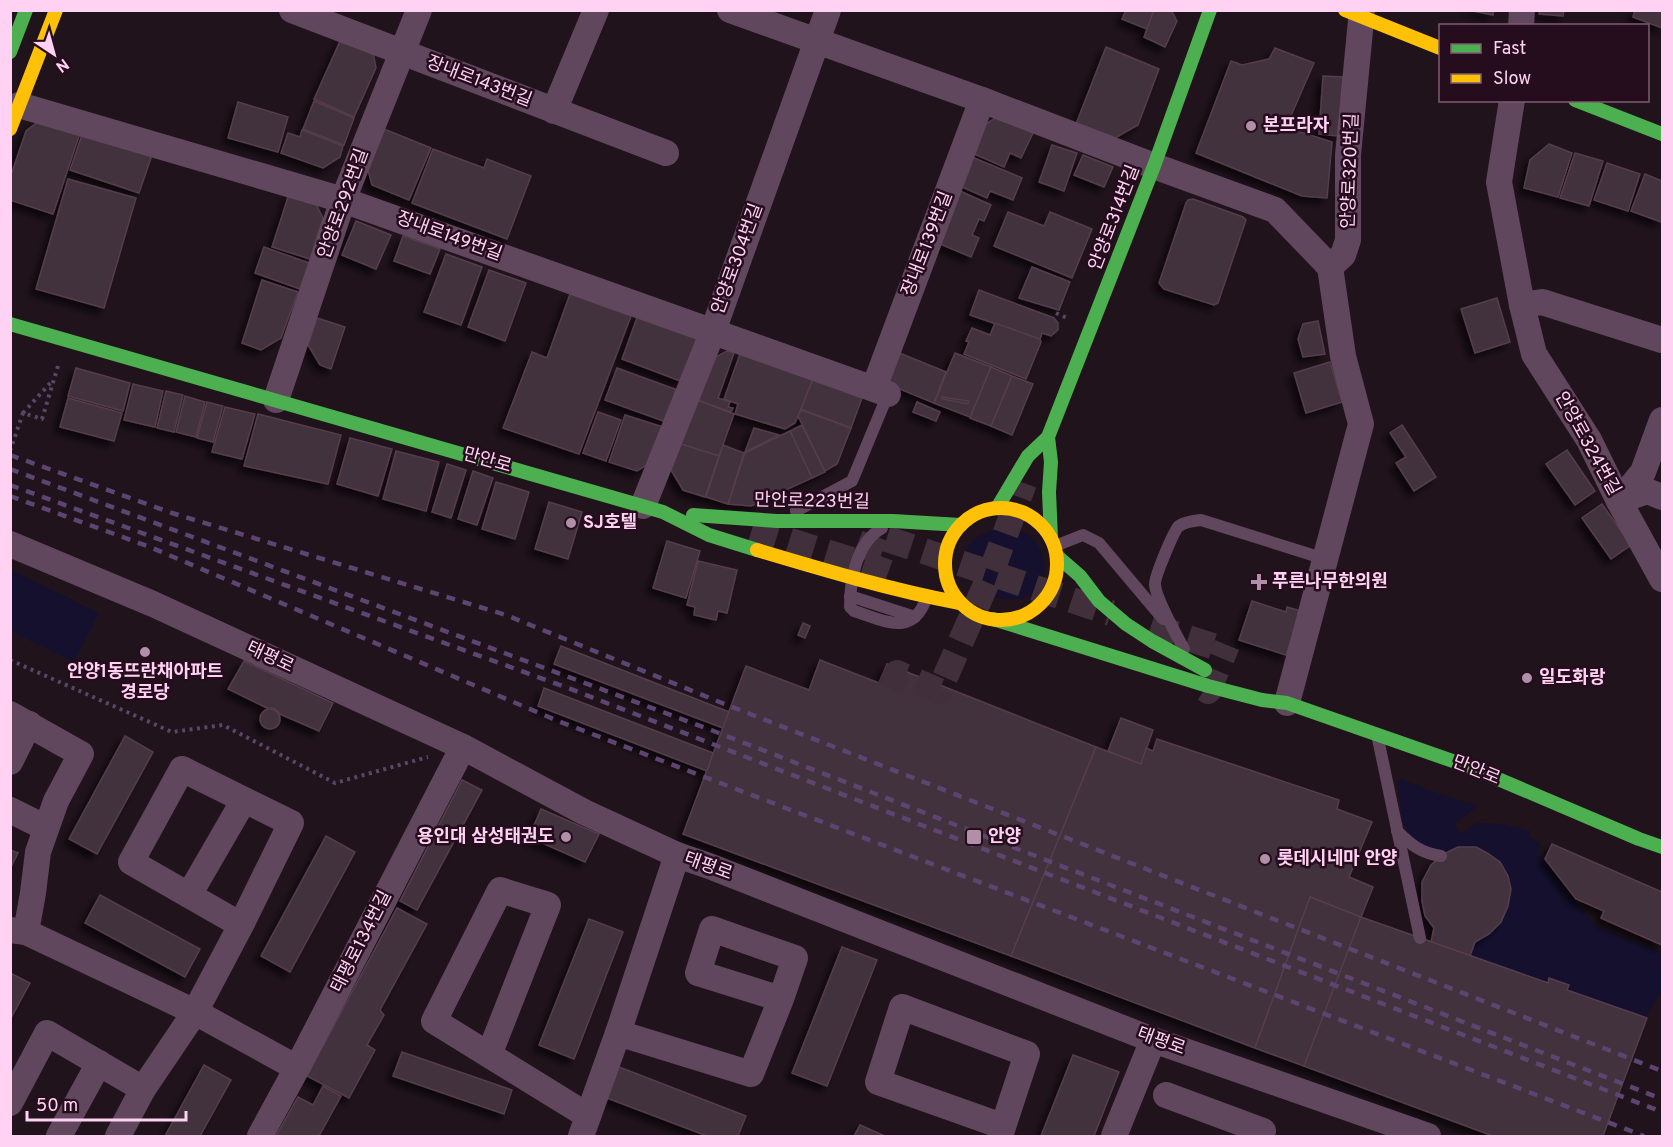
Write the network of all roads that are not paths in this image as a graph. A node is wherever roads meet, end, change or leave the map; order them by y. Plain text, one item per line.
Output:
1 (27, 10) edge
2 (56, 10) edge
3 (292, 10) edge
4 (419, 10) edge
5 (596, 10) edge
6 (730, 10) edge
7 (828, 10) edge
8 (1210, 10) edge
9 (1356, 12) edge
10 (816, 40) junction
11 (1439, 48) edge
12 (10, 52) edge
13 (402, 52) junction
14 (982, 100) junction
15 (1512, 102) edge
16 (1580, 102) edge
17 (18, 105) junction
18 (554, 111) junction
19 (10, 129) edge
20 (1662, 134) edge
21 (666, 153) dead end
22 (1154, 166) junction
23 (343, 200) junction
24 (1330, 267) junction
25 (1522, 305) junction
26 (10, 324) edge
27 (712, 331) junction
28 (1662, 340) edge
29 (881, 391) junction
30 (276, 399) junction
31 (1662, 420) edge
32 (1048, 438) junction
33 (1662, 497) edge
34 (1619, 501) junction
35 (997, 508) junction
36 (653, 509) junction
37 (777, 521) junction
38 (893, 521) junction
39 (961, 525) junction
40 (10, 544) edge
41 (1054, 547) junction
42 (1325, 559) junction
43 (852, 578) junction
44 (1662, 579) edge
45 (927, 597) junction
46 (960, 603) junction
47 (993, 619) junction
48 (1176, 634) junction
49 (1191, 663) junction
50 (1275, 701) junction
51 (20, 719) edge
52 (1377, 734) junction
53 (463, 747) junction
54 (10, 762) edge
55 (244, 800) junction
56 (10, 810) edge
57 (46, 828) junction
58 (1396, 830) junction
59 (1662, 847) edge
60 (677, 855) junction
61 (1441, 856) dead end
62 (189, 895) junction
63 (241, 925) junction
64 (18, 931) edge
65 (1420, 938) dead end
66 (781, 999) dead end
67 (195, 1012) junction
68 (618, 1033) junction
69 (1153, 1040) junction
70 (489, 1055) junction
71 (99, 1063) junction
72 (297, 1068) junction
73 (143, 1089) junction
74 (1166, 1095) dead end
75 (10, 1104) edge
76 (584, 1126) edge
77 (1001, 1132) edge
78 (59, 1137) edge
79 (118, 1137) edge
80 (260, 1137) edge
81 (1114, 1137) edge
82 (1260, 1137) edge
83 (1428, 1137) edge

1 - 12 street
2 - 17 street
3 - 13 street, 장내로143번길
4 - 13 street, 안양로292번길
5 - 18 street
6 - 10 street
7 - 10 street, 안양로304번길
8 - 22 street, 안양로314번길
9 - 11 street
9 - 24 street, 안양로320번길
10 - 14 street
10 - 27 street, 안양로304번길
13 - 18 street, 장내로143번길
13 - 23 street, 안양로292번길
14 - 22 street
14 - 29 street, 장내로139번길
15 - 25 street, 안양로324번길
16 - 20 street
17 - 19 street
17 - 23 street, 장내로149번길
18 - 21 street, 장내로143번길
22 - 24 street
22 - 32 street, 안양로314번길
23 - 27 street, 장내로149번길
23 - 30 street, 안양로292번길
24 - 42 street
25 - 28 street
25 - 34 street, 안양로324번길
26 - 30 street, 만안로
27 - 29 street, 장내로149번길
27 - 36 street, 안양로304번길
29 - 37 lane
30 - 36 street, 만안로
31 - 34 street
32 - 35 street
32 - 41 street
33 - 34 street
34 - 44 street, 안양로324번길
35 - 39 street
35 - 41 street
36 - 37 street, 만안로223번길
36 - 43 street, 만안로
37 - 38 street, 만안로223번길
38 - 39 street, 만안로223번길
38 - 43 lane
39 - 46 street
40 - 53 street, 태평로
41 - 47 street
41 - 48 lane
41 - 49 street
42 - 48 lane
42 - 50 street
43 - 45 street, 만안로
43 - 45 lane
45 - 46 street, 만안로
46 - 47 street
47 - 50 street, 만안로
48 - 49 lane
49 - 50 street
50 - 52 street, 만안로
51 - 54 street
51 - 57 street
52 - 58 lane
52 - 59 street, 만안로
53 - 60 street, 태평로
53 - 72 street, 태평로134번길
55 - 62 street
55 - 62 street
55 - 63 street
56 - 57 street
57 - 64 street
58 - 61 lane
58 - 65 lane
60 - 68 street
60 - 69 street, 태평로
62 - 63 street
63 - 67 street
64 - 67 street
66 - 68 street
67 - 72 street
67 - 73 street
68 - 76 street
69 - 81 street
69 - 83 street, 태평로
70 - 70 street
70 - 76 street
71 - 73 street
71 - 75 street
71 - 78 street
72 - 80 street, 태평로134번길
73 - 79 street
74 - 82 street
77 - 77 street

